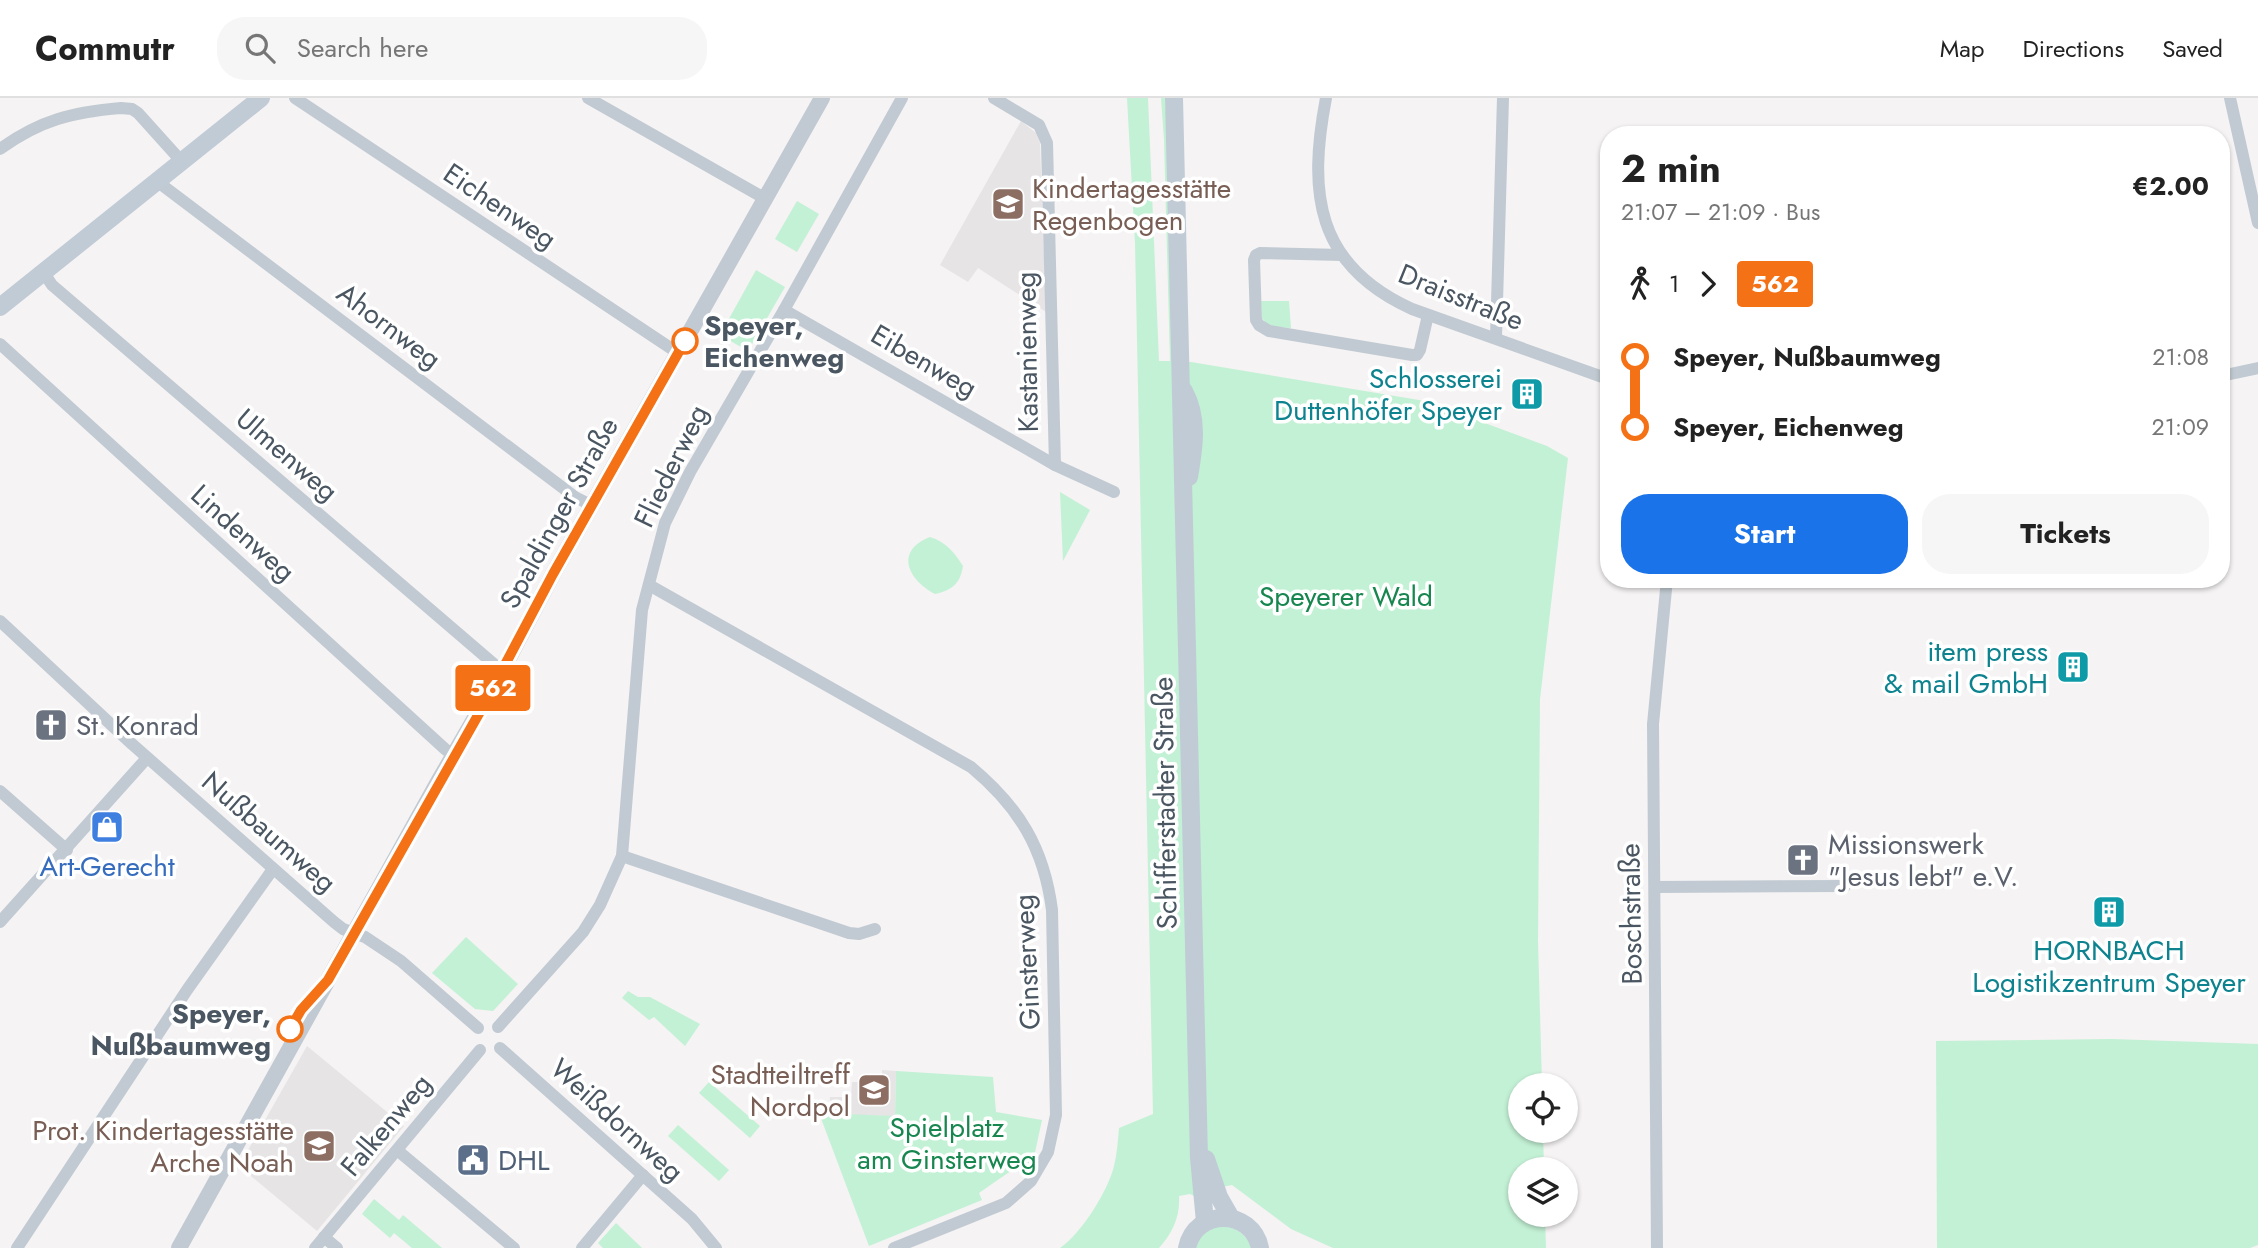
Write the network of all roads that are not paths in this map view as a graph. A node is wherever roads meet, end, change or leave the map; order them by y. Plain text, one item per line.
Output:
1 (261, 98) edge
2 (295, 98) edge
3 (589, 98) edge
4 (822, 98) edge
5 (902, 98) edge
6 (994, 98) edge
7 (1326, 98) edge
8 (1503, 98) edge
9 (2230, 98) edge
10 (1173, 102) edge
11 (0, 149) edge
12 (183, 163) junction
13 (158, 182) junction
14 (764, 198) junction
15 (2258, 223) edge
16 (1342, 255) junction
17 (44, 273) junction
18 (0, 307) edge
19 (784, 310) junction
20 (1428, 315) junction
21 (1496, 338) junction
22 (0, 344) edge
23 (678, 353) junction
24 (2258, 368) edge
25 (2230, 374) edge
26 (1600, 376) edge
27 (1055, 465) junction
28 (1114, 492) dead end
29 (593, 506) junction
30 (649, 585) junction
31 (1666, 588) edge
32 (0, 621) edge
33 (502, 671) junction
34 (454, 755) junction
35 (147, 758) junction
36 (0, 791) edge
37 (66, 850) junction
38 (622, 856) junction
39 (273, 869) junction
40 (1845, 886) dead end
41 (1655, 887) junction
42 (0, 922) edge
43 (875, 929) dead end
44 (355, 933) junction
45 (498, 1027) junction
46 (478, 1028) junction
47 (500, 1048) junction
48 (480, 1051) junction
49 (1199, 1107) junction
50 (397, 1150) junction
51 (643, 1175) junction
52 (1231, 1218) junction
53 (1205, 1222) junction
54 (324, 1237) junction
55 (1264, 1246) edge
56 (17, 1248) edge
57 (179, 1248) edge
58 (315, 1248) edge
59 (337, 1248) edge
60 (514, 1248) edge
61 (582, 1248) edge
62 (716, 1248) edge
63 (894, 1248) edge
64 (1187, 1248) edge
65 (1657, 1248) edge

1 - 12 main road
2 - 23 street, Eichenweg
3 - 14 street
4 - 14 street, Spaldinger Straße
5 - 19 street, Fliederweg
6 - 27 street, Kastanienweg
7 - 16 street, Draisstraße
8 - 21 street
9 - 15 street
10 - 49 main road, Schifferstadter Straße
11 - 12 street
12 - 13 main road
13 - 17 main road
13 - 29 street, Ahornweg
14 - 23 street, Spaldinger Straße
16 - 20 street, Draisstraße
16 - 20 street
17 - 18 main road
17 - 33 street, Ulmenweg
19 - 27 street, Eibenweg
19 - 30 street, Fliederweg
20 - 21 street, Draisstraße
21 - 26 street, Draisstraße
22 - 34 street, Lindenweg
23 - 29 street, Spaldinger Straße
24 - 25 street
27 - 28 street, Eibenweg
29 - 33 street, Spaldinger Straße
30 - 38 street, Fliederweg
30 - 63 street, Ginsterweg
31 - 41 street, Boschstraße
32 - 35 street, Nußbaumweg
33 - 34 street, Spaldinger Straße
34 - 44 street, Spaldinger Straße
35 - 37 street
35 - 39 street, Nußbaumweg
36 - 37 street
37 - 42 street
38 - 43 street
38 - 45 street, Fliederweg
39 - 44 street, Nußbaumweg
39 - 56 street
40 - 41 street
41 - 65 street, Boschstraße
44 - 46 street
44 - 57 street, Spaldinger Straße
45 - 46 street
45 - 47 street
46 - 48 street
47 - 48 street
47 - 51 street, Weißdornweg
48 - 50 street, Falkenweg
49 - 52 main road, Schifferstadter Straße
49 - 53 main road, Schifferstadter Straße
50 - 54 street, Falkenweg
50 - 60 street
51 - 61 street
51 - 62 street, Weißdornweg
52 - 53 main road
52 - 55 main road
53 - 64 main road
54 - 58 street, Falkenweg
54 - 59 street

